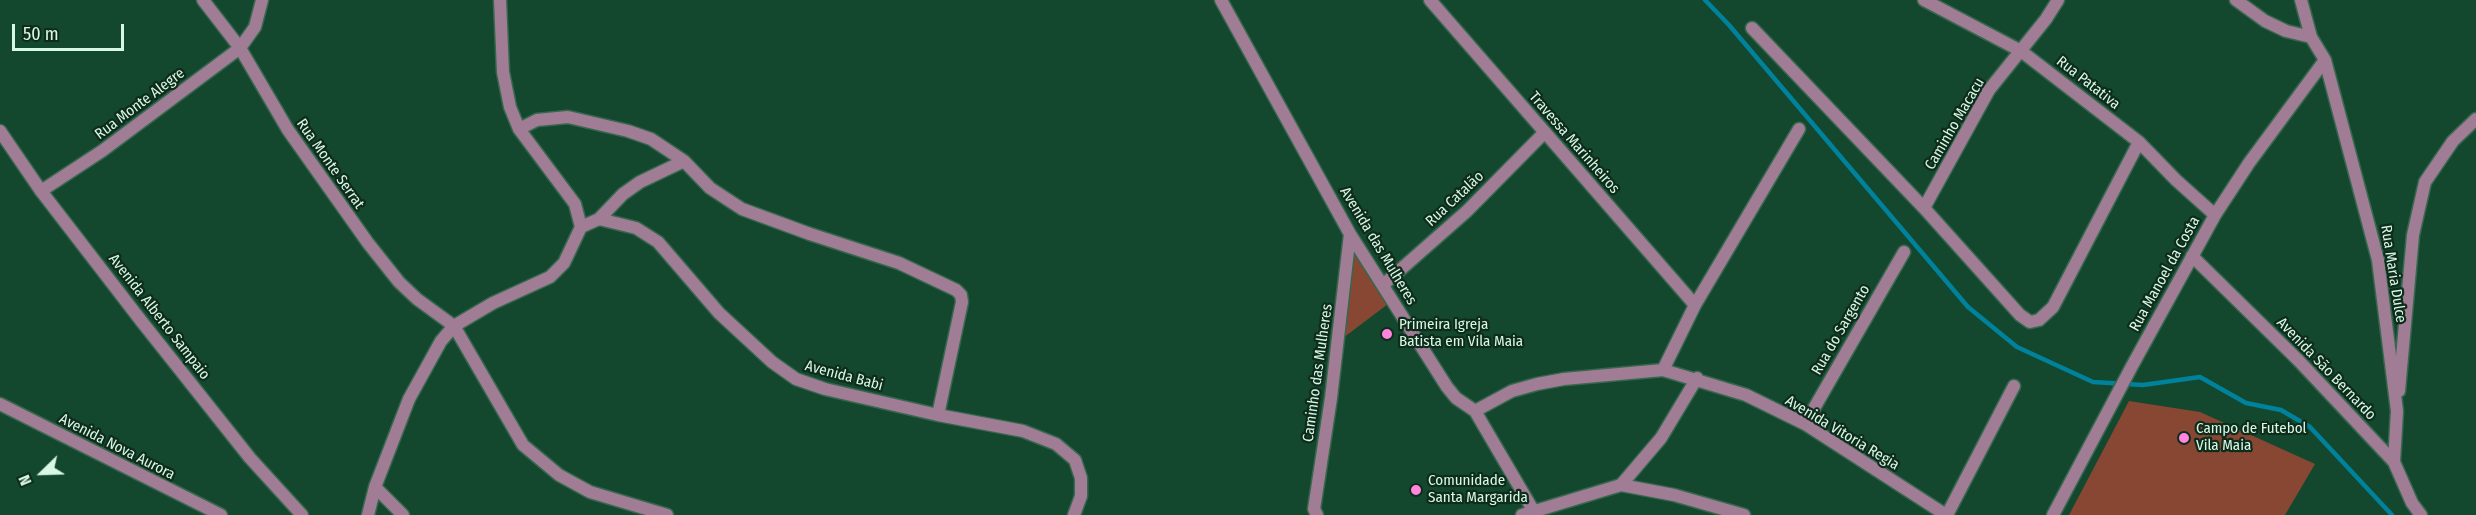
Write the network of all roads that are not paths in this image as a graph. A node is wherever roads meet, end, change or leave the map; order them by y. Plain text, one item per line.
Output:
1 (203, 0) edge
2 (262, 0) edge
3 (500, 0) edge
4 (1221, 0) edge
5 (1229, 0) edge
6 (1430, 0) edge
7 (1924, 0) edge
8 (2058, 0) edge
9 (2236, 0) edge
10 (2301, 0) edge
11 (1231, 15) junction
12 (1752, 28) dead end
13 (2311, 37) junction
14 (240, 48) junction
15 (2021, 51) junction
16 (2325, 60) junction
17 (2476, 119) edge
18 (519, 129) junction
19 (1799, 129) dead end
20 (0, 131) edge
21 (1545, 132) junction
22 (2139, 142) junction
23 (684, 161) junction
24 (41, 191) junction
25 (1924, 208) junction
26 (2215, 215) junction
27 (599, 219) junction
28 (581, 227) junction
29 (1350, 234) junction
30 (1904, 252) dead end
31 (2192, 256) junction
32 (1383, 285) junction
33 (1695, 305) junction
34 (454, 327) junction
35 (1663, 370) junction
36 (1697, 378) junction
37 (2014, 386) dead end
38 (0, 404) edge
39 (1475, 411) junction
40 (2397, 411) junction
41 (938, 415) junction
42 (1805, 424) junction
43 (2394, 462) junction
44 (1621, 485) junction
45 (375, 486) junction
46 (1528, 512) edge
47 (1312, 513) edge
48 (221, 515) edge
49 (302, 515) edge
50 (368, 515) edge
51 (403, 515) edge
52 (667, 515) edge
53 (1074, 515) edge
54 (1744, 515) edge
55 (1946, 515) edge
56 (2053, 515) edge
57 (2421, 515) edge

1 - 14 street, Rua Monte Serrat
2 - 14 street, Rua Monte Alegre
3 - 18 street
4 - 11 street, Avenida das Mulheres
5 - 11 street, Avenida das Mulheres
6 - 21 street, Travessa Marinheiros
7 - 15 street, Rua Patativa
8 - 15 street, Caminho Macacu
9 - 13 street
10 - 13 street, Rua Maria Dulce
11 - 29 street, Avenida das Mulheres
12 - 25 street
13 - 16 street, Rua Maria Dulce
14 - 24 street, Rua Monte Alegre
14 - 34 street, Rua Monte Serrat
15 - 22 street, Rua Patativa
15 - 25 street, Caminho Macacu
16 - 26 street, Rua Manoel da Costa
16 - 40 street, Rua Maria Dulce
17 - 40 street
18 - 23 street
18 - 28 street
19 - 33 street
20 - 24 street, Avenida Alberto Sampaio
21 - 32 street, Rua Catalão
21 - 33 street, Travessa Marinheiros
22 - 25 street
22 - 26 street, Rua Patativa
23 - 27 street
23 - 41 street
24 - 49 street, Avenida Alberto Sampaio
26 - 31 street, Rua Manoel da Costa
27 - 28 street
27 - 41 street, Avenida Babi
28 - 34 street
29 - 32 street, Avenida das Mulheres
29 - 47 street, Caminho das Mulheres
30 - 42 street, Rua do Sargento
31 - 43 street, Avenida São Bernardo
31 - 56 street, Rua Manoel da Costa
32 - 39 street, Avenida das Mulheres
33 - 35 street
34 - 45 street
34 - 52 street
35 - 36 street, Avenida Vitoria Regia
35 - 39 street, Avenida Vitoria Regia
36 - 42 street, Avenida Vitoria Regia
36 - 44 street
37 - 55 street
38 - 48 street, Avenida Nova Aurora
39 - 46 street, Avenida das Mulheres
40 - 43 street, Rua Maria Dulce
41 - 53 street, Avenida Babi
42 - 55 street, Avenida Vitoria Regia
43 - 57 street, Avenida São Bernardo
44 - 46 street
44 - 54 street
45 - 50 street
45 - 51 street

